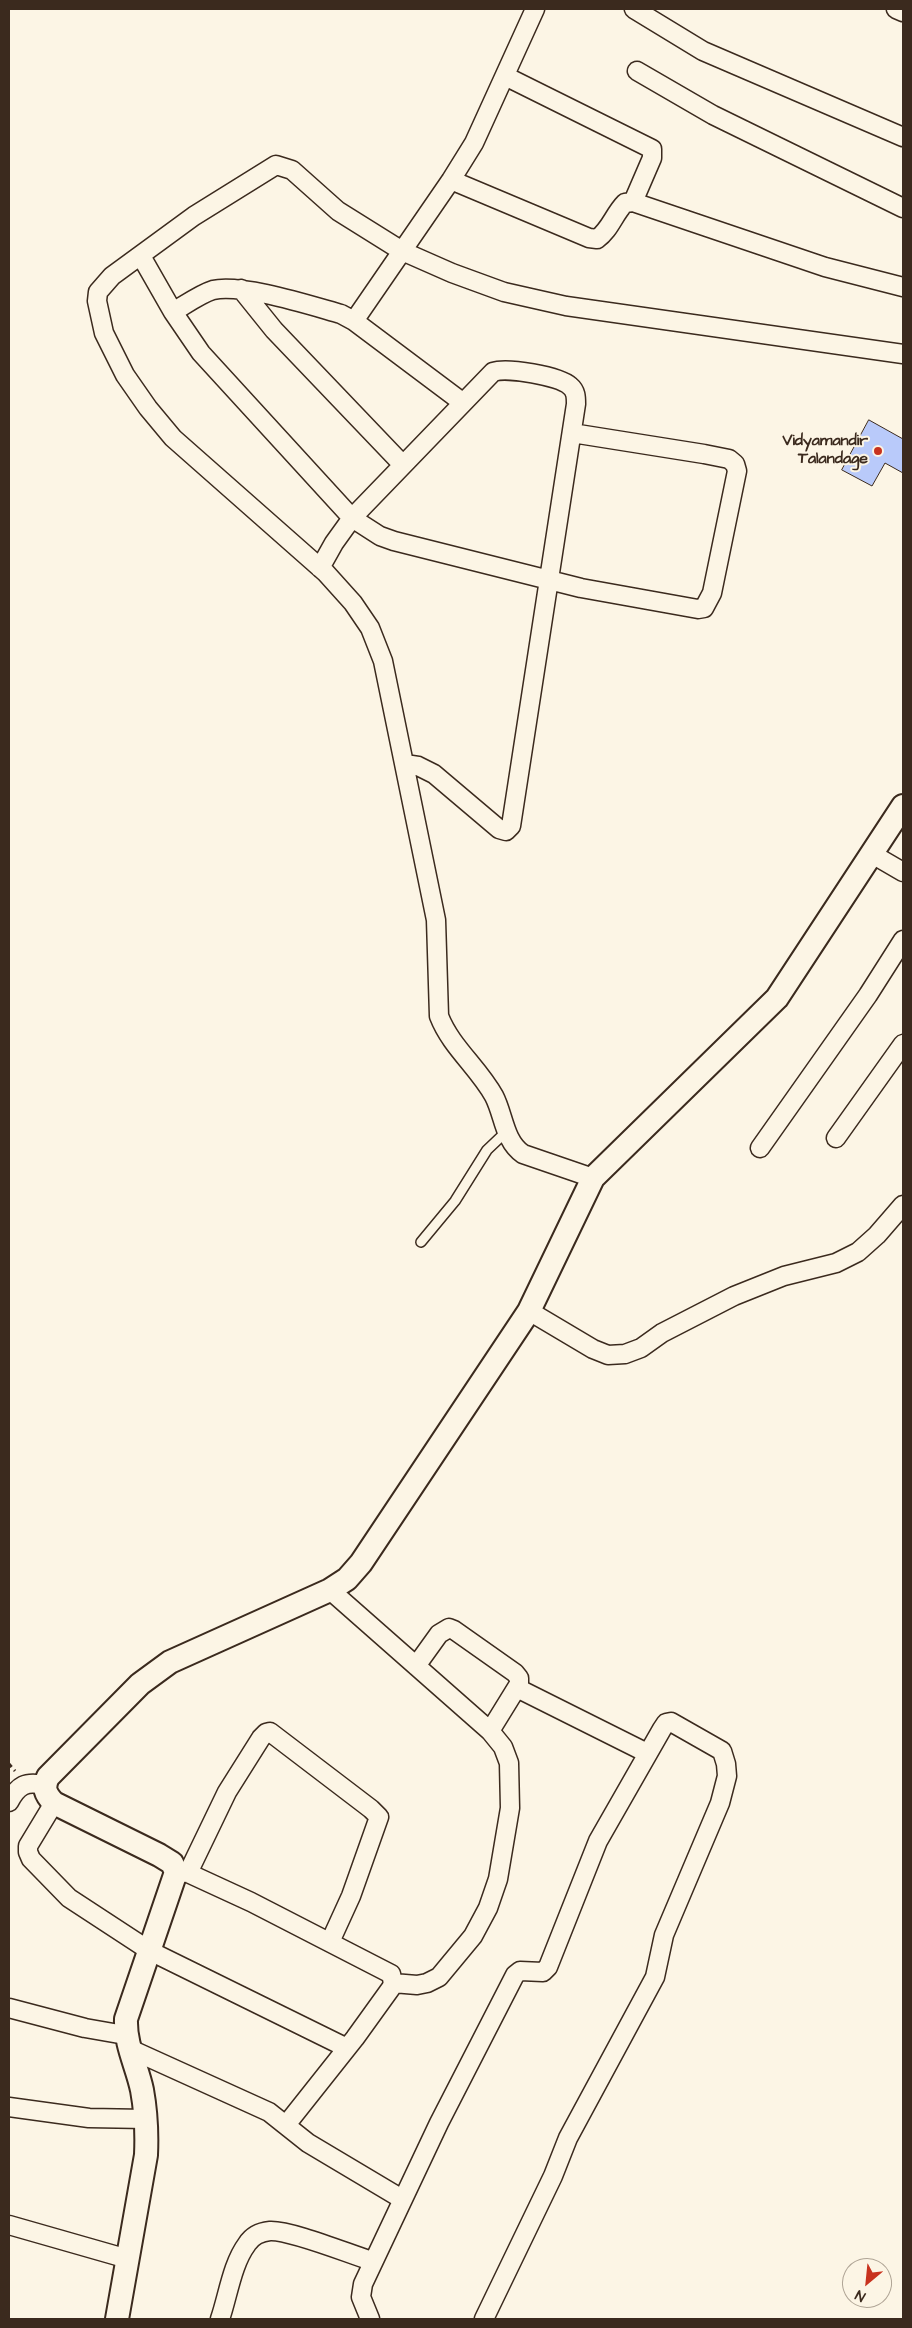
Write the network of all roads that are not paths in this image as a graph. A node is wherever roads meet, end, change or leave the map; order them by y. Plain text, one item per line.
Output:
1 (535, 9) edge
2 (634, 9) edge
3 (896, 9) edge
4 (903, 12) edge
5 (637, 71) dead end
6 (505, 76) junction
7 (903, 138) edge
8 (452, 180) junction
9 (634, 202) junction
10 (903, 208) edge
11 (402, 251) junction
12 (141, 256) junction
13 (903, 287) edge
14 (241, 289) junction
15 (173, 312) junction
16 (354, 321) junction
17 (903, 354) edge
18 (462, 402) junction
19 (572, 433) junction
20 (403, 465) junction
21 (352, 518) junction
22 (320, 568) junction
23 (550, 579) junction
24 (405, 764) junction
25 (903, 806) edge
26 (872, 854) junction
27 (903, 872) edge
28 (903, 940) edge
29 (903, 1044) edge
30 (507, 1131) junction
31 (836, 1138) dead end
32 (760, 1148) dead end
33 (593, 1178) junction
34 (903, 1205) edge
35 (421, 1242) dead end
36 (529, 1311) junction
37 (330, 1590) junction
38 (416, 1666) junction
39 (517, 1688) junction
40 (490, 1731) junction
41 (647, 1753) junction
42 (49, 1794) junction
43 (9, 1802) edge
44 (182, 1872) junction
45 (330, 1942) junction
46 (150, 1951) junction
47 (393, 1982) junction
48 (9, 2008) edge
49 (127, 2042) junction
50 (347, 2048) junction
51 (9, 2107) edge
52 (146, 2119) junction
53 (286, 2125) junction
54 (402, 2199) junction
55 (9, 2226) edge
56 (128, 2259) junction
57 (372, 2261) junction
58 (117, 2319) edge
59 (220, 2319) edge
60 (370, 2319) edge
61 (484, 2319) edge

1 - 6 street
2 - 7 street
3 - 4 street
5 - 10 street
6 - 8 street
6 - 9 street
8 - 9 street
8 - 11 street
9 - 13 street
11 - 12 street
11 - 16 street
11 - 17 street
12 - 15 street
12 - 22 street
14 - 15 street
14 - 16 street
14 - 20 street
15 - 21 street
16 - 18 street
18 - 19 street
18 - 20 street
19 - 23 street
19 - 23 street
20 - 21 street
21 - 22 street
21 - 23 street
22 - 24 street
23 - 24 street
24 - 30 street
25 - 26 street
26 - 27 street
26 - 33 street
28 - 32 street
29 - 31 street
30 - 33 street
30 - 35 lane
33 - 36 street
34 - 36 street
36 - 37 street
37 - 38 street
37 - 42 street
38 - 39 street
38 - 40 street
39 - 40 street
39 - 41 street
40 - 47 street
41 - 54 street
41 - 61 street
42 - 43 street
42 - 44 street
42 - 46 street
44 - 45 street
44 - 45 street
44 - 46 street
45 - 47 street
46 - 49 street
46 - 50 street
47 - 50 street
48 - 49 street
49 - 52 street
49 - 53 street
50 - 53 street
51 - 52 street
52 - 56 street
53 - 54 street
54 - 57 street
55 - 56 street
56 - 58 street
57 - 59 street
57 - 60 street

